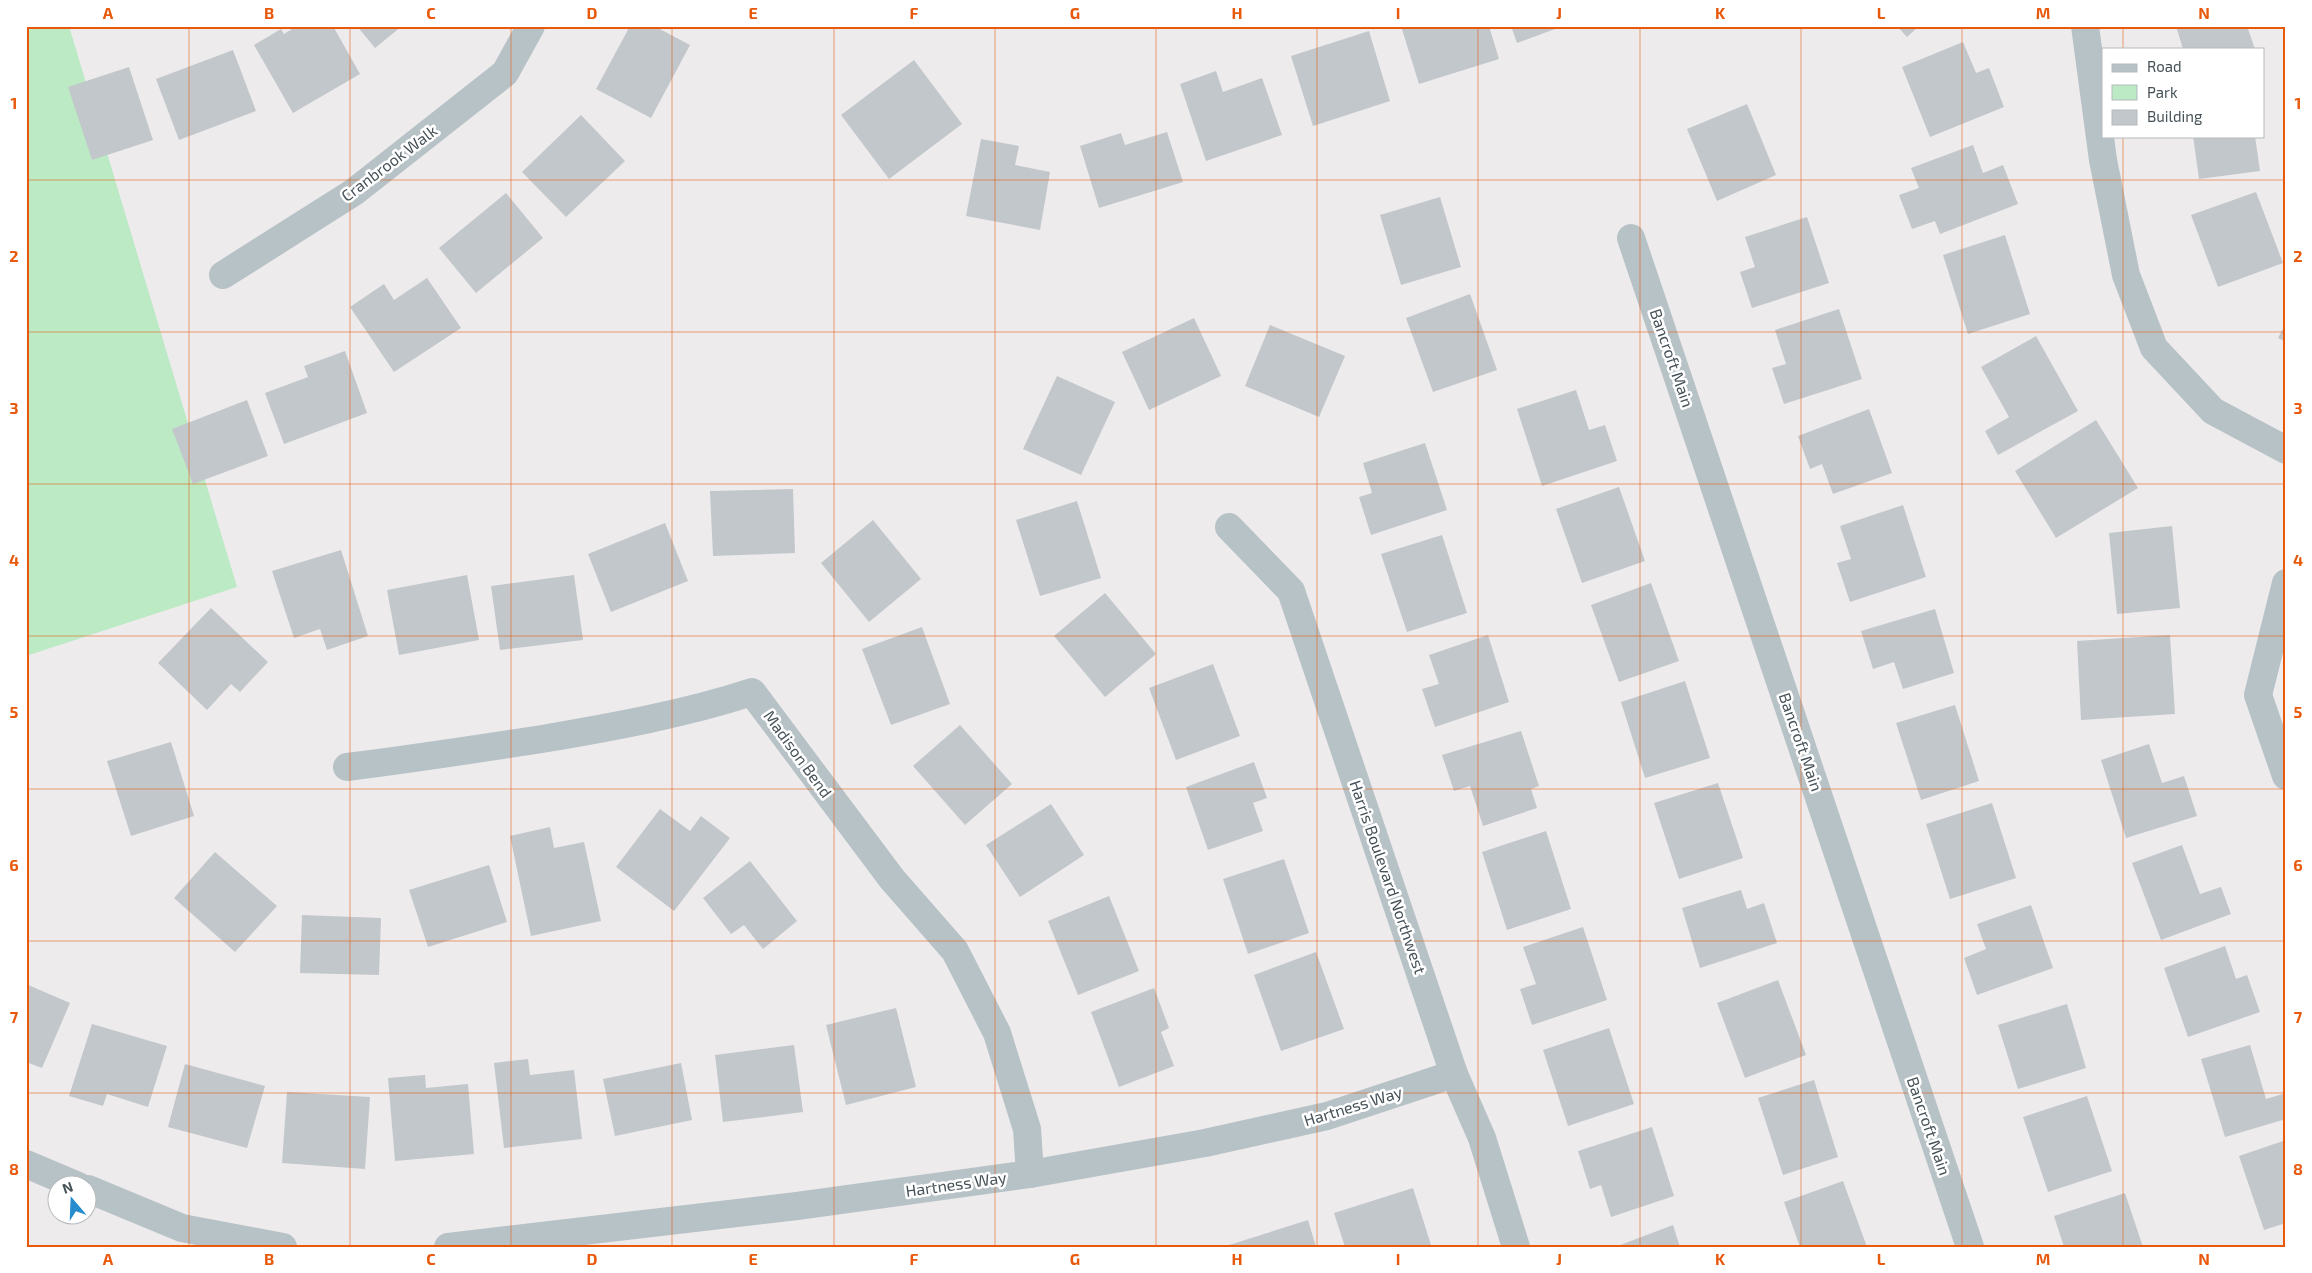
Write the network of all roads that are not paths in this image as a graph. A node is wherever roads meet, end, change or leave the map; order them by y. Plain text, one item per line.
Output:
1 (531, 26) edge
2 (2085, 26) edge
3 (1631, 238) dead end
4 (223, 275) dead end
5 (2286, 450) edge
6 (1229, 527) dead end
7 (2286, 583) edge
8 (347, 767) dead end
9 (2286, 776) edge
10 (1454, 1074) junction
11 (26, 1164) edge
12 (1030, 1174) junction
13 (54, 1176) edge
14 (98, 1193) edge
15 (283, 1247) edge
16 (448, 1247) edge
17 (1516, 1247) edge
18 (1970, 1247) edge

1 - 4 street, Cranbrook Walk
2 - 5 street
3 - 18 street, Bancroft Main
6 - 10 street, Harris Boulevard Northwest
7 - 9 street
8 - 12 street, Madison Bend
10 - 12 street, Hartness Way
10 - 17 street, Harris Boulevard Northwest
11 - 13 street
12 - 16 street, Hartness Way
14 - 15 street

